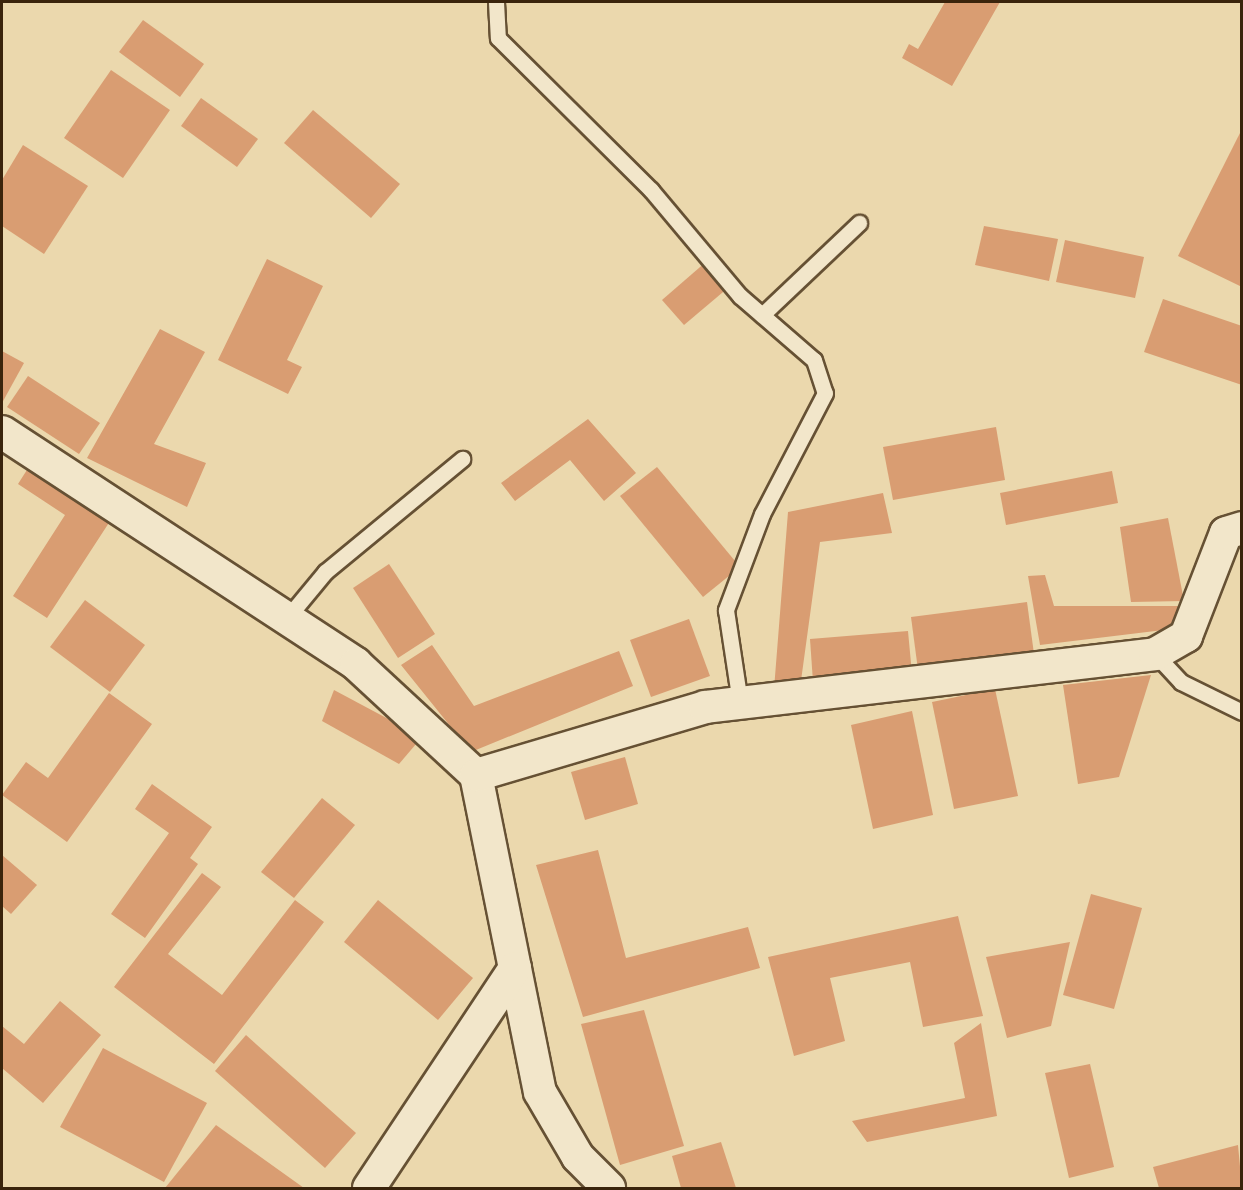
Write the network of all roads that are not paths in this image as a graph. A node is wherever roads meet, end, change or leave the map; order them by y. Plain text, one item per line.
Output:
1 (496, 2) edge
2 (859, 223) dead end
3 (762, 315) junction
4 (2, 432) edge
5 (462, 459) dead end
6 (1240, 525) edge
7 (287, 618) junction
8 (1155, 654) junction
9 (740, 702) junction
10 (1242, 712) edge
11 (476, 775) junction
12 (514, 968) junction
13 (369, 1188) edge
14 (609, 1188) edge

1 - 3 lane
2 - 3 lane
3 - 9 lane
4 - 7 street
5 - 7 lane
6 - 8 street
7 - 11 street
8 - 9 street
8 - 10 lane
9 - 11 street
11 - 12 street
12 - 13 street
12 - 14 street

